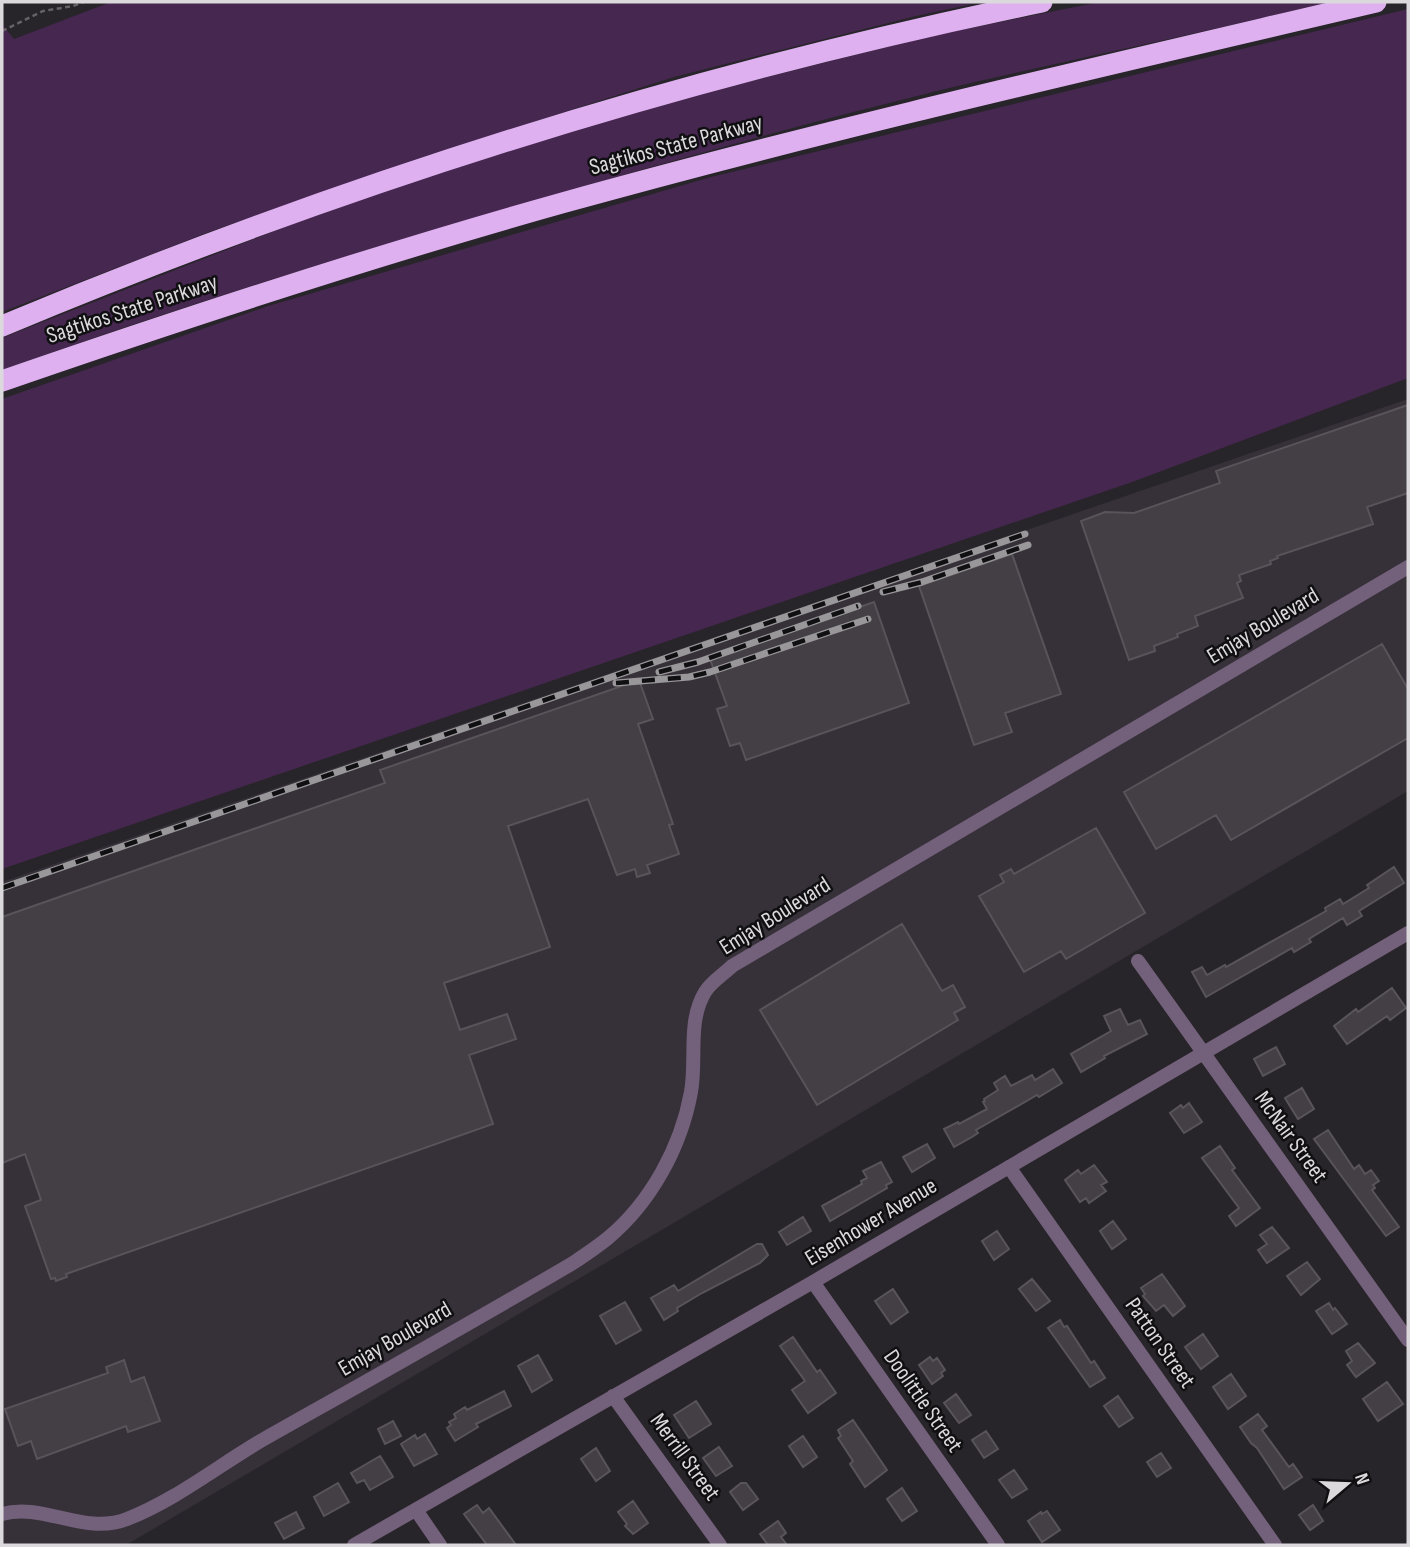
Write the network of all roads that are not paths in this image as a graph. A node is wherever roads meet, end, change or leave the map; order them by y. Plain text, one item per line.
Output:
1 (1042, 2) edge
2 (1376, 2) edge
3 (2, 326) edge
4 (2, 381) edge
5 (1408, 567) edge
6 (1404, 936) edge
7 (1408, 951) edge
8 (1138, 961) dead end
9 (1202, 1053) junction
10 (1009, 1167) junction
11 (813, 1282) junction
12 (1408, 1340) edge
13 (613, 1396) junction
14 (416, 1510) junction
15 (2, 1514) edge
16 (354, 1545) edge
17 (440, 1545) edge
18 (720, 1545) edge
19 (998, 1545) edge
20 (1275, 1545) edge

1 - 3 highway, Sagtikos State Parkway
2 - 4 highway, Sagtikos State Parkway
5 - 15 street, Emjay Boulevard
6 - 7 street
6 - 9 street, Eisenhower Avenue
8 - 9 street, McNair Street
9 - 10 street, Eisenhower Avenue
9 - 12 street, McNair Street
10 - 11 street, Eisenhower Avenue
10 - 20 street, Patton Street
11 - 13 street, Eisenhower Avenue
11 - 19 street, Doolittle Street
13 - 14 street, Eisenhower Avenue
13 - 18 street, Merrill Street
14 - 16 street, Eisenhower Avenue
14 - 17 street

